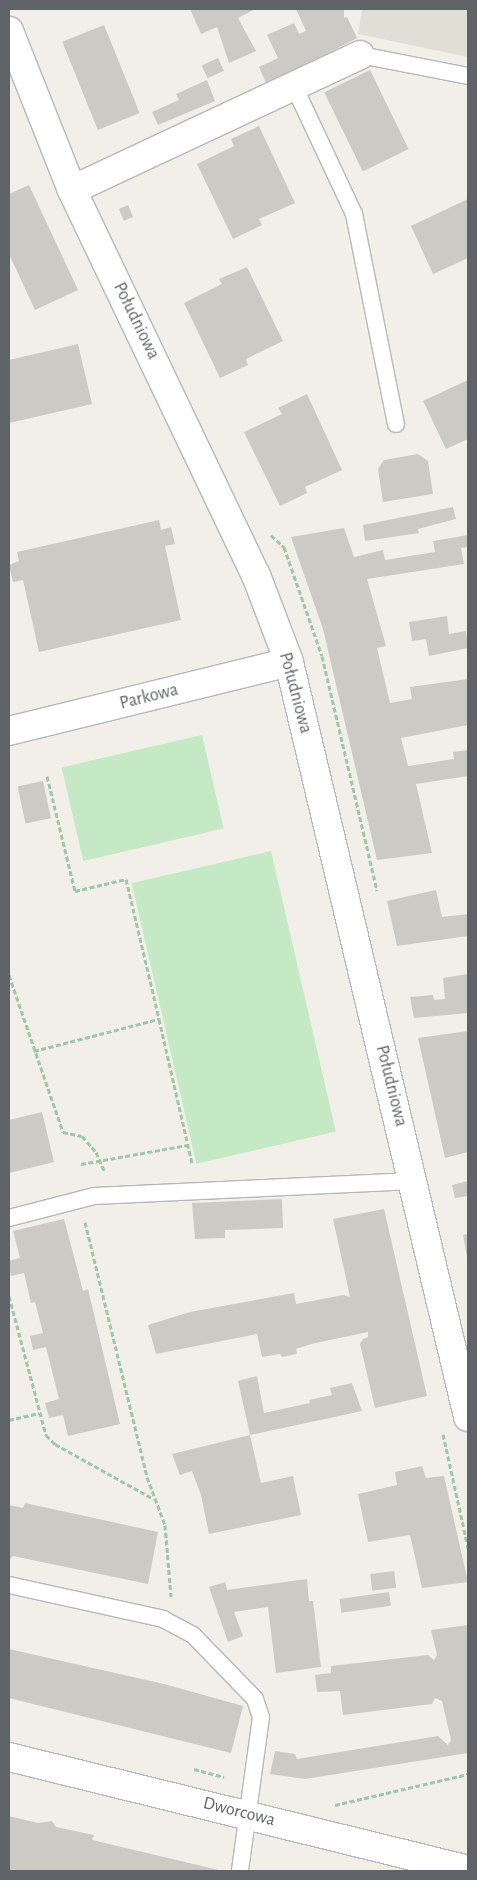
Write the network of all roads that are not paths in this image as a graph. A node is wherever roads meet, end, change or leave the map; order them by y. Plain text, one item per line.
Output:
1 (9, 30) edge
2 (360, 55) joint
3 (468, 76) edge
4 (294, 86) junction
5 (72, 190) junction
6 (396, 424) dead end
7 (289, 662) junction
8 (9, 731) edge
9 (414, 1181) junction
10 (9, 1218) edge
11 (465, 1388) edge
12 (468, 1417) edge
13 (9, 1585) edge
14 (9, 1757) edge
15 (246, 1814) junction
16 (468, 1870) edge
17 (240, 1871) edge

1 - 5 street, Południowa
2 - 3 lane
2 - 4 street
4 - 5 street
4 - 6 lane
5 - 7 street, Południowa
7 - 8 street, Parkowa
7 - 9 street, Południowa
9 - 10 lane
9 - 11 street, Południowa
11 - 12 street, Południowa
13 - 15 lane
14 - 15 street, Dworcowa
15 - 16 street, Dworcowa
15 - 17 lane

